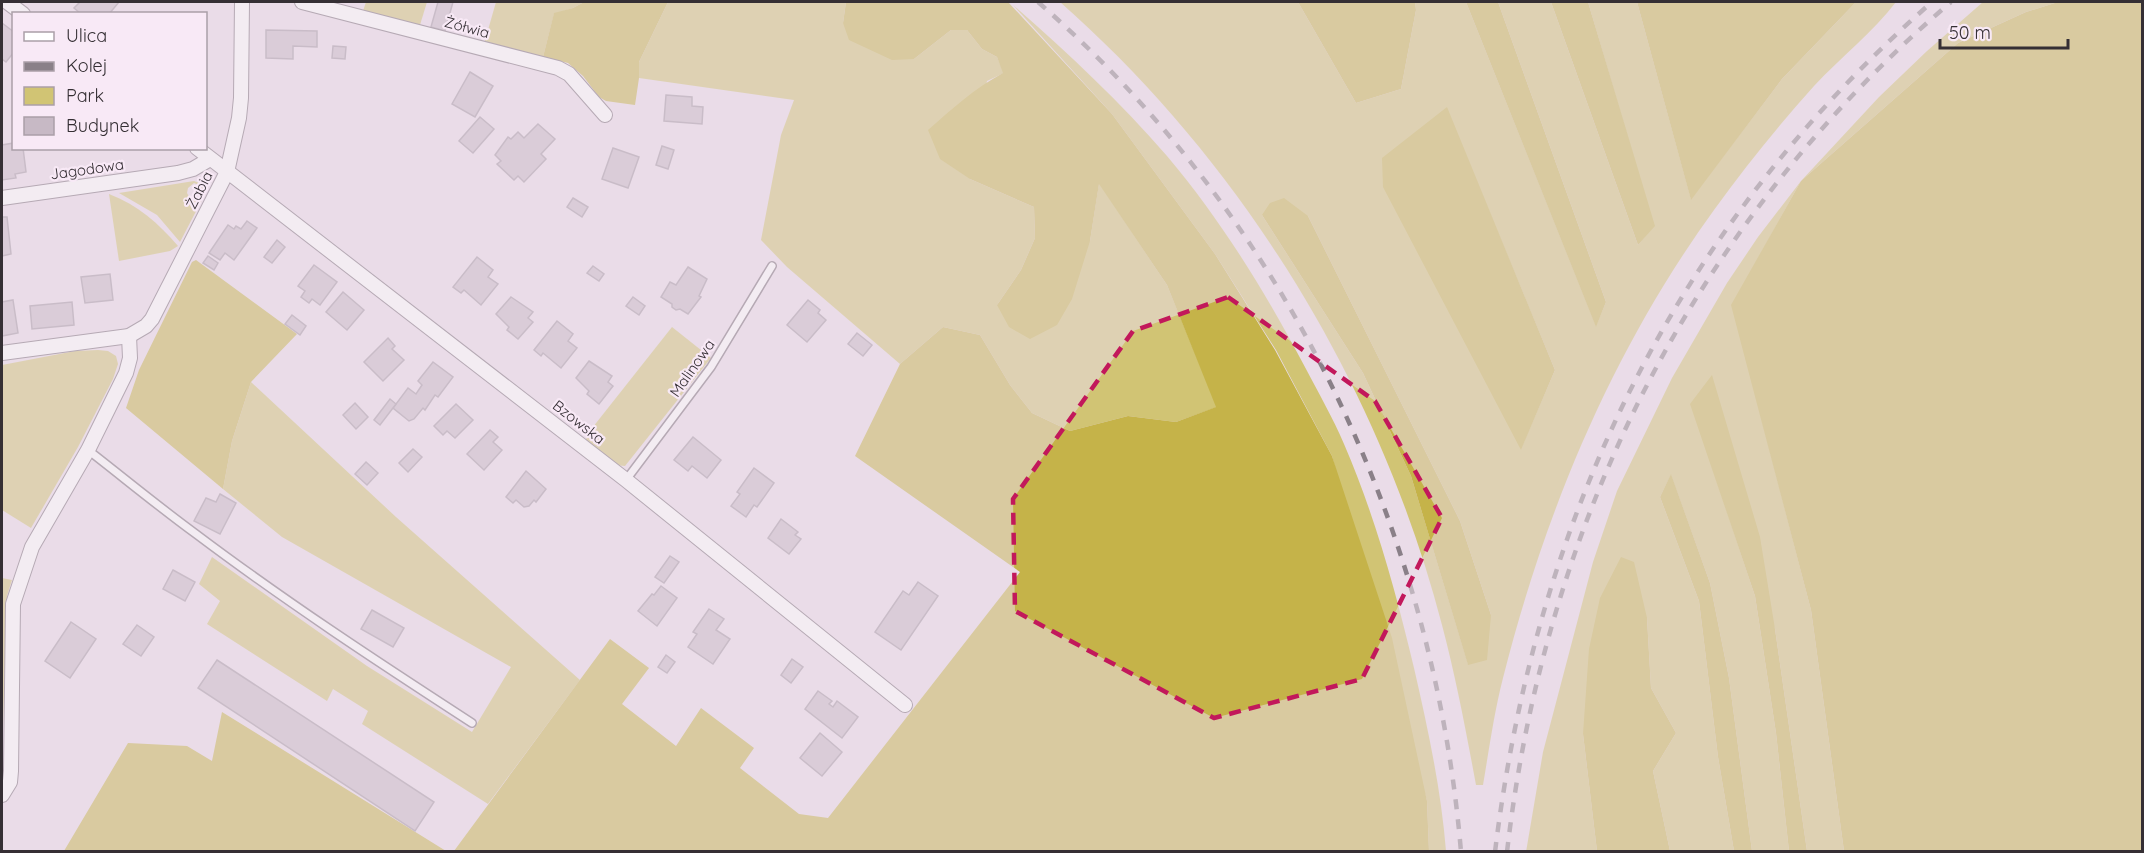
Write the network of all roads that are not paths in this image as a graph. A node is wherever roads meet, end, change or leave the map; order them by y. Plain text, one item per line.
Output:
1 (8, 2) edge
2 (242, 2) edge
3 (302, 2) edge
4 (20, 12) edge
5 (605, 115) dead end
6 (199, 150) edge
7 (210, 159) junction
8 (227, 172) junction
9 (2, 198) edge
10 (772, 266) dead end
11 (129, 336) junction
12 (2, 353) edge
13 (88, 450) junction
14 (626, 480) junction
15 (905, 705) dead end
16 (472, 723) dead end
17 (2, 795) edge

1 - 4 street
2 - 8 street, Żabia
3 - 5 street, Żółwia
6 - 7 street, Bzowska
7 - 8 street, Bzowska
7 - 9 street, Jagodowa
8 - 11 street, Żabia
8 - 14 street, Bzowska
10 - 14 lane, Malinowa
11 - 12 street, Żabia
11 - 13 street
13 - 16 lane
13 - 17 street
14 - 15 street, Bzowska

